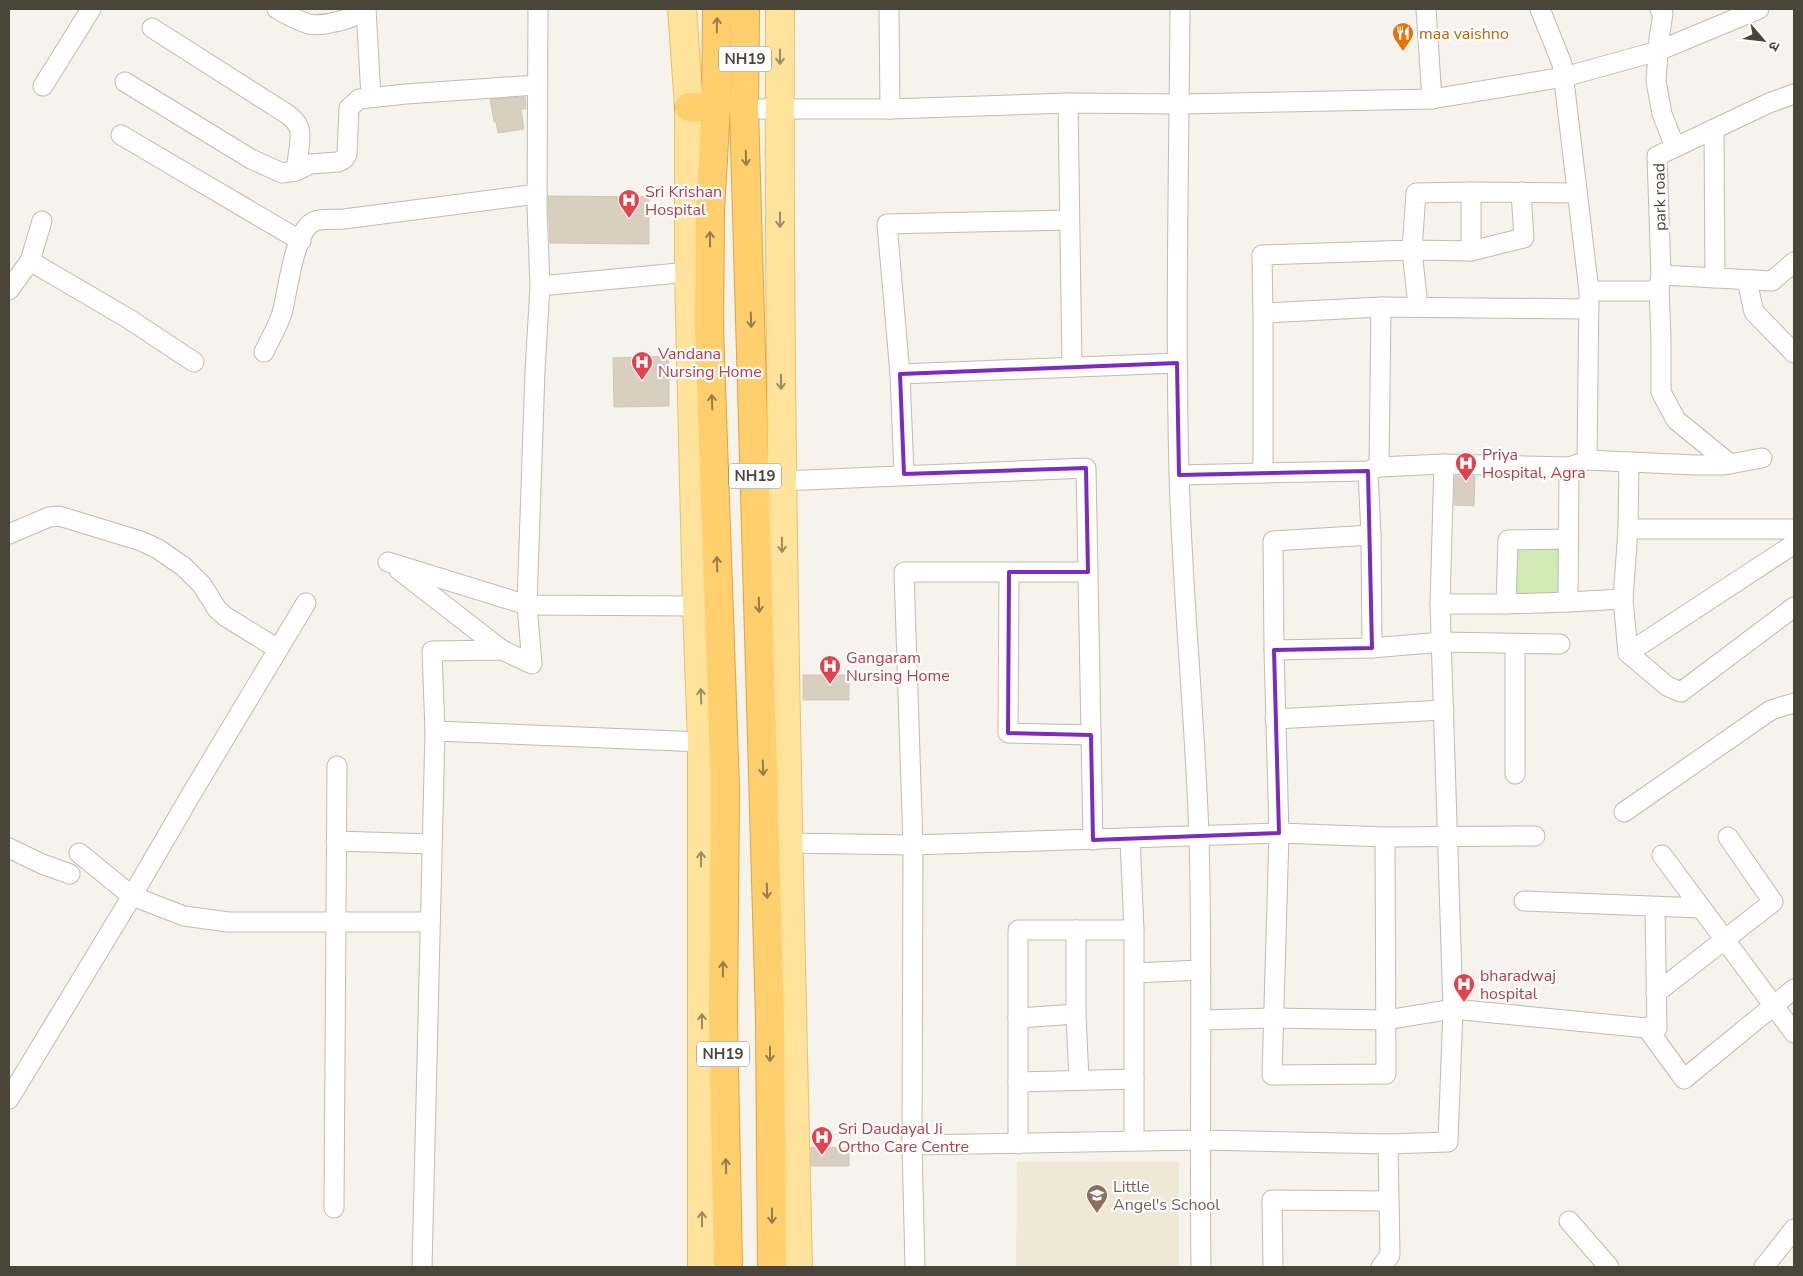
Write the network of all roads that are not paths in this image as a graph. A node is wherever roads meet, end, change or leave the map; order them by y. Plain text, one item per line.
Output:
1 (91, 9) edge
2 (276, 9) edge
3 (365, 9) edge
4 (538, 9) edge
5 (682, 9) edge
6 (717, 9) edge
7 (745, 9) edge
8 (780, 9) edge
9 (890, 9) edge
10 (1180, 9) edge
11 (1426, 9) edge
12 (1540, 9) edge
13 (1660, 9) edge
14 (1758, 9) edge
15 (323, 16) edge
16 (152, 28) dead end
17 (1658, 52) junction
18 (1564, 77) junction
19 (125, 82) dead end
20 (538, 85) junction
21 (43, 86) dead end
22 (1794, 94) edge
23 (371, 97) junction
24 (1432, 99) junction
25 (1068, 103) junction
26 (1180, 104) junction
27 (689, 107) junction
28 (716, 108) junction
29 (744, 109) junction
30 (890, 109) junction
31 (780, 110) junction
32 (1714, 129) junction
33 (121, 135) dead end
34 (1675, 147) junction
35 (296, 171) junction
36 (1471, 192) junction
37 (1521, 192) junction
38 (1577, 193) junction
39 (537, 194) junction
40 (1070, 220) junction
41 (42, 221) dead end
42 (301, 241) junction
43 (1412, 250) junction
44 (1471, 251) junction
45 (30, 261) junction
46 (1794, 262) edge
47 (689, 272) junction
48 (1715, 278) junction
49 (1747, 280) junction
50 (1660, 281) junction
51 (540, 286) junction
52 (9, 290) edge
53 (1589, 300) junction
54 (1381, 307) junction
55 (1418, 307) junction
56 (1263, 312) junction
57 (264, 352) dead end
58 (1794, 353) edge
59 (194, 362) dead end
60 (1177, 363) junction
61 (1072, 367) junction
62 (900, 374) junction
63 (1762, 458) dead end
64 (1587, 460) junction
65 (1629, 462) junction
66 (1444, 464) junction
67 (1730, 464) junction
68 (1569, 467) junction
69 (1373, 469) junction
70 (1263, 473) junction
71 (904, 474) junction
72 (1179, 474) junction
73 (781, 481) junction
74 (1628, 529) junction
75 (1794, 529) edge
76 (9, 534) edge
77 (1372, 535) junction
78 (1568, 539) junction
79 (1794, 544) edge
80 (1009, 572) junction
81 (1088, 572) junction
82 (1623, 599) junction
83 (1568, 602) junction
84 (306, 604) dead end
85 (1440, 604) junction
86 (1506, 604) junction
87 (527, 605) junction
88 (697, 606) junction
89 (1792, 615) edge
90 (1442, 642) junction
91 (1515, 644) junction
92 (1560, 644) dead end
93 (1372, 648) junction
94 (278, 649) junction
95 (502, 650) junction
96 (1274, 650) junction
97 (1628, 653) junction
98 (1794, 703) edge
99 (1444, 710) junction
100 (1275, 719) junction
101 (435, 731) junction
102 (1091, 735) junction
103 (702, 742) junction
104 (337, 766) dead end
105 (1515, 774) dead end
106 (1624, 812) dead end
107 (1279, 833) junction
108 (1199, 836) junction
109 (1447, 836) junction
110 (1535, 836) dead end
111 (1384, 837) junction
112 (1728, 837) dead end
113 (1130, 838) junction
114 (1093, 840) junction
115 (336, 841) junction
116 (776, 843) junction
117 (432, 844) junction
118 (913, 845) junction
119 (9, 848) edge
120 (79, 853) dead end
121 (1662, 855) dead end
122 (70, 874) dead end
123 (132, 896) junction
124 (1524, 901) dead end
125 (1655, 907) junction
126 (1701, 908) junction
127 (336, 922) junction
128 (430, 922) junction
129 (1076, 930) junction
130 (1134, 930) junction
131 (1724, 940) junction
132 (1201, 970) junction
133 (1134, 972) junction
134 (1794, 989) edge
135 (1656, 993) junction
136 (1773, 1007) junction
137 (1453, 1009) junction
138 (1076, 1014) junction
139 (1018, 1018) junction
140 (1273, 1018) junction
141 (1202, 1020) junction
142 (1386, 1020) junction
143 (1646, 1027) junction
144 (1794, 1033) edge
145 (1134, 1079) junction
146 (1079, 1080) junction
147 (1018, 1082) junction
148 (9, 1099) edge
149 (1199, 1140) junction
150 (1134, 1141) junction
151 (1018, 1144) junction
152 (1388, 1144) junction
153 (912, 1145) junction
154 (1389, 1201) junction
155 (334, 1208) dead end
156 (1569, 1221) dead end
157 (1794, 1229) edge
158 (422, 1267) edge
159 (702, 1267) edge
160 (728, 1267) edge
161 (772, 1267) edge
162 (798, 1267) edge
163 (915, 1267) edge
164 (1200, 1267) edge
165 (1273, 1267) edge
166 (1381, 1267) edge
167 (1609, 1267) edge
168 (1764, 1267) edge

1 - 21 street
2 - 15 street
3 - 15 street
3 - 23 street
4 - 20 street
5 - 27 main road
28 -> 6 highway, NH19
7 - 29 highway, NH19
8 -> 31 main road
9 - 30 street
10 - 26 street
11 - 24 street
12 - 18 street
13 - 17 street
14 - 17 street
16 - 35 street
17 - 18 street
17 - 34 street
18 - 24 street
18 - 38 street
19 - 35 street
20 - 23 street
20 - 39 street
22 - 32 street, park road
23 - 35 street
24 - 26 street
25 - 26 street
25 - 30 street
25 - 40 street
26 - 60 street
27 - 28 highway
27 - 47 main road
160 -> 28 highway, NH19
29 - 31 street
29 -> 116 highway, NH19
30 - 31 street
31 -> 73 main road
32 - 34 street, park road
32 - 48 street
33 - 42 street
34 - 50 street, park road
36 - 37 street
36 - 43 street
36 - 44 street
37 - 38 street
37 - 44 street
38 - 53 street
39 - 42 street
39 - 51 street
40 - 61 street
40 - 62 street
41 - 45 street
42 - 57 street
43 - 44 street
43 - 55 street
43 - 56 street
45 - 52 street
45 - 59 street
46 - 49 street
47 - 51 street
47 - 88 main road
48 - 49 street
48 - 50 street
49 - 58 street
50 - 53 street
50 - 67 street
51 - 87 street
53 - 55 street
53 - 64 street
54 - 55 street
54 - 56 street
54 - 69 street
56 - 70 street
60 - 61 street
60 - 72 street
61 - 62 street
62 - 71 street
63 - 67 street
64 - 65 street
64 - 68 street
65 - 67 street
65 - 74 street
66 - 68 street
66 - 69 street
66 - 85 street
68 - 78 street
69 - 70 street
69 - 77 street
70 - 72 street
71 - 73 street
71 - 81 street
72 - 108 street
73 -> 116 main road
74 - 75 street
74 - 82 street
76 - 94 street
77 - 93 street
77 - 96 street
78 - 83 street
78 - 86 street
79 - 97 street
80 - 81 street
80 - 102 street
80 - 118 street
81 - 102 street
82 - 83 street
82 - 97 street
83 - 86 street
84 - 94 street
85 - 86 street
85 - 90 street
87 - 88 street
87 - 95 street
87 - 95 street
103 -> 88 main road
89 - 97 street
90 - 91 street
90 - 93 street
90 - 99 street
91 - 92 street
91 - 105 street
93 - 96 street
94 - 123 street
95 - 101 street
96 - 100 street
98 - 106 street
99 - 100 street
99 - 109 street
100 - 107 street
101 - 103 street
101 - 117 street
102 - 114 street
159 -> 103 main road
104 - 115 street
107 - 108 street
107 - 111 street
107 - 140 street
108 - 113 street
108 - 132 street
109 - 110 street
109 - 111 street
109 - 137 street
111 - 142 street
112 - 131 street
113 - 114 street
113 - 130 street
114 - 118 street
115 - 117 street
115 - 127 street
116 - 118 street
116 -> 161 highway, NH19
116 - 162 main road
117 - 128 street
118 - 153 street
119 - 122 street
120 - 123 street
121 - 126 street
123 - 127 street
123 - 148 street
124 - 125 street
125 - 126 street
125 - 135 street
126 - 131 street
127 - 128 street
127 - 155 street
128 - 158 street
129 - 130 street
129 - 138 street
129 - 139 street
130 - 133 street
131 - 135 street
131 - 136 street
132 - 133 street
132 - 141 street
133 - 145 street
134 - 136 street
135 - 143 street
136 - 143 street
136 - 144 street
137 - 142 street
137 - 143 street
137 - 152 street
138 - 139 street
138 - 146 street
139 - 147 street
140 - 141 street
140 - 142 street
140 - 142 street
141 - 149 street
145 - 146 street
145 - 150 street
146 - 147 street
147 - 151 street
149 - 150 street
149 - 152 street
149 - 164 street
150 - 151 street
151 - 153 street
152 - 154 street
153 - 163 street
154 - 165 street
154 - 166 street
156 - 167 street
157 - 168 street

